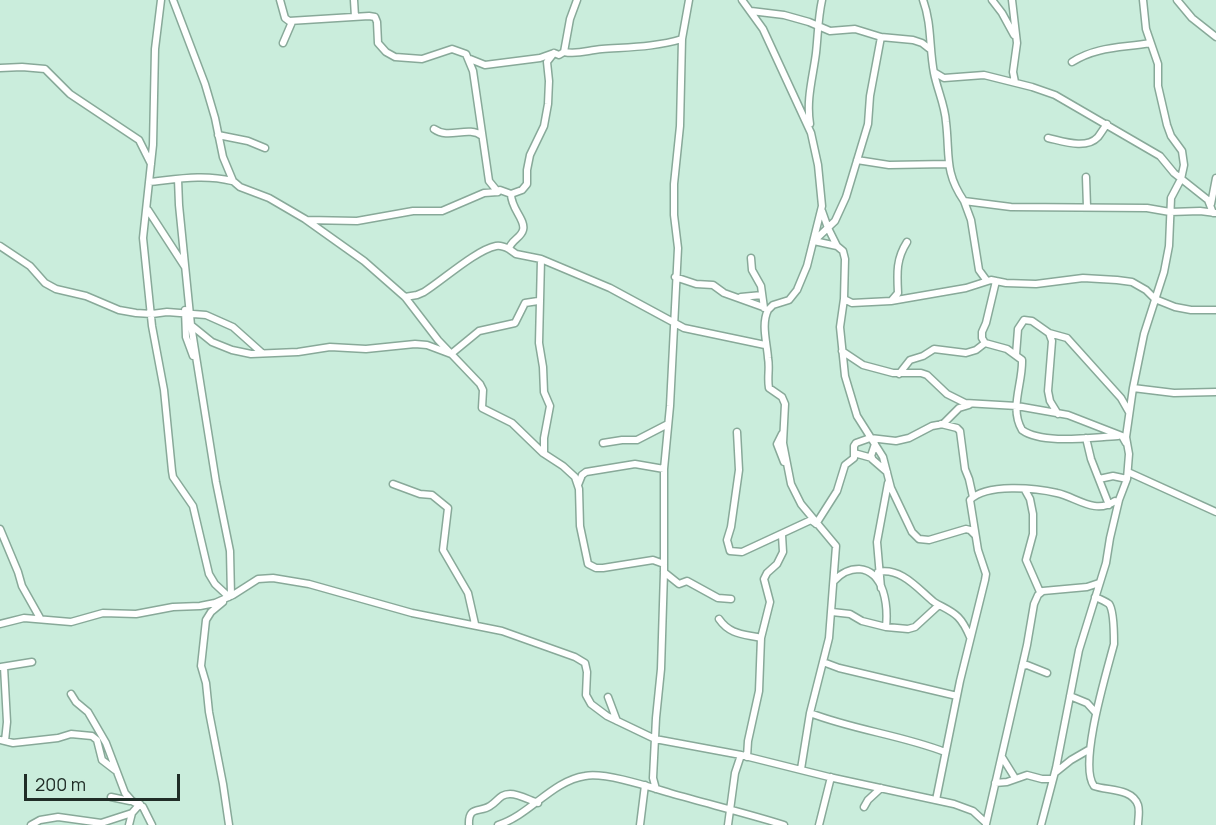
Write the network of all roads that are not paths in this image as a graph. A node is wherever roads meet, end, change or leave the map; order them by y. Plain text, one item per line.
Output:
1 (162, 0) edge
2 (173, 0) edge
3 (280, 0) edge
4 (354, 0) edge
5 (577, 0) edge
6 (689, 0) edge
7 (822, 0) edge
8 (923, 0) edge
9 (992, 0) edge
10 (1012, 0) edge
11 (1143, 0) edge
12 (1178, 0) edge
13 (747, 4) edge
14 (355, 16) junction
15 (292, 22) junction
16 (818, 27) junction
17 (827, 31) junction
18 (818, 37) junction
19 (881, 37) junction
20 (1216, 37) edge
21 (682, 39) junction
22 (1017, 42) junction
23 (284, 43) dead end
24 (1150, 44) junction
25 (931, 50) junction
26 (564, 51) junction
27 (554, 53) junction
28 (470, 59) junction
29 (1072, 62) dead end
30 (485, 65) junction
31 (0, 68) edge
32 (934, 72) junction
33 (1015, 82) junction
34 (475, 84) junction
35 (1107, 124) junction
36 (434, 129) dead end
37 (811, 133) junction
38 (218, 135) junction
39 (483, 136) junction
40 (1048, 138) dead end
41 (265, 148) dead end
42 (857, 160) junction
43 (948, 164) junction
44 (151, 165) junction
45 (1086, 177) dead end
46 (1216, 178) edge
47 (178, 179) junction
48 (1180, 179) junction
49 (233, 181) junction
50 (489, 181) junction
51 (149, 182) junction
52 (498, 192) junction
53 (484, 193) junction
54 (511, 194) junction
55 (964, 201) junction
56 (1210, 204) junction
57 (1087, 207) junction
58 (148, 210) junction
59 (822, 211) junction
60 (1170, 212) junction
61 (1214, 213) edge
62 (305, 219) junction
63 (828, 228) junction
64 (813, 242) junction
65 (907, 242) dead end
66 (0, 246) edge
67 (837, 246) junction
68 (509, 249) junction
69 (751, 258) dead end
70 (541, 259) junction
71 (186, 269) junction
72 (675, 277) junction
73 (987, 281) junction
74 (996, 281) junction
75 (762, 295) junction
76 (405, 297) junction
77 (738, 297) junction
78 (844, 299) junction
79 (1155, 299) junction
80 (538, 301) junction
81 (891, 301) junction
82 (852, 303) junction
83 (763, 307) junction
84 (842, 309) junction
85 (1216, 310) edge
86 (152, 314) junction
87 (188, 314) junction
88 (200, 314) junction
89 (765, 318) junction
90 (191, 324) junction
91 (674, 324) junction
92 (684, 328) junction
93 (674, 333) junction
94 (1049, 333) junction
95 (985, 343) junction
96 (765, 345) junction
97 (842, 351) junction
98 (261, 352) junction
99 (451, 354) junction
100 (1016, 355) junction
101 (197, 364) junction
102 (899, 374) junction
103 (1133, 388) junction
104 (1216, 393) edge
105 (974, 404) junction
106 (1017, 406) junction
107 (1129, 412) junction
108 (1058, 414) junction
109 (668, 424) junction
110 (941, 424) junction
111 (737, 432) dead end
112 (1122, 436) junction
113 (1086, 438) junction
114 (872, 441) junction
115 (603, 442) dead end
116 (1127, 443) junction
117 (854, 453) junction
118 (544, 454) junction
119 (872, 458) junction
120 (664, 469) junction
121 (887, 472) junction
122 (1127, 476) junction
123 (889, 479) junction
124 (1099, 479) junction
125 (393, 484) dead end
126 (578, 485) junction
127 (1025, 490) junction
128 (973, 497) junction
129 (1118, 503) junction
130 (1109, 505) junction
131 (1216, 512) edge
132 (816, 524) junction
133 (0, 529) edge
134 (782, 535) junction
135 (976, 536) junction
136 (664, 564) junction
137 (664, 572) junction
138 (878, 572) junction
139 (834, 581) junction
140 (1100, 583) junction
141 (881, 588) junction
142 (1040, 592) junction
143 (231, 596) junction
144 (1095, 597) junction
145 (731, 600) dead end
146 (939, 605) junction
147 (832, 612) junction
148 (40, 618) junction
149 (719, 619) dead end
150 (0, 624) edge
151 (475, 624) junction
152 (886, 627) junction
153 (970, 638) junction
154 (761, 639) junction
155 (32, 662) dead end
156 (824, 662) junction
157 (1022, 666) junction
158 (2, 667) edge
159 (1047, 673) dead end
160 (71, 694) dead end
161 (957, 696) junction
162 (1071, 696) junction
163 (608, 697) dead end
164 (3, 698) edge
165 (810, 713) junction
166 (1097, 714) junction
167 (617, 721) junction
168 (655, 739) junction
169 (3, 740) edge
170 (1090, 749) junction
171 (945, 752) junction
172 (744, 756) junction
173 (1002, 757) junction
174 (801, 770) junction
175 (116, 771) junction
176 (1054, 776) junction
177 (831, 777) junction
178 (1016, 778) junction
179 (995, 783) junction
180 (645, 785) junction
181 (881, 788) junction
182 (656, 789) junction
183 (111, 797) dead end
184 (936, 800) junction
185 (137, 803) junction
186 (537, 803) junction
187 (864, 807) dead end
188 (731, 810) junction
189 (132, 813) junction
190 (986, 824) edge
191 (31, 825) edge
192 (129, 825) edge
193 (152, 825) edge
194 (228, 825) edge
195 (469, 825) edge
196 (498, 825) edge
197 (640, 825) edge
198 (728, 825) edge
199 (784, 825) edge
200 (819, 825) edge
201 (1041, 825) edge
202 (1138, 825) edge

1 - 44 street
2 - 38 street
3 - 15 street
4 - 14 street
5 - 26 street
6 - 21 street
7 - 16 street
8 - 25 street
9 - 22 street
10 - 22 street
11 - 24 street
12 - 20 street
13 - 16 street
13 - 37 street
14 - 15 street
14 - 28 street
15 - 23 street
16 - 17 street
16 - 18 street
17 - 18 street
17 - 19 street
18 - 37 street
19 - 25 street
19 - 42 street
21 - 26 street
21 - 72 street
22 - 33 street
24 - 29 street
24 - 48 street
25 - 32 street
26 - 27 street
27 - 30 street
27 - 54 street
28 - 30 street
28 - 34 street
30 - 34 street
31 - 44 street
32 - 33 street
32 - 43 street
33 - 35 street
34 - 39 street
35 - 40 street
35 - 48 street
36 - 39 street
37 - 59 street
38 - 41 street
38 - 49 street
39 - 50 street
42 - 43 street
42 - 63 street
43 - 55 street
44 - 51 street
45 - 57 street
46 - 56 street
47 - 49 street
47 - 51 street
47 - 71 street
48 - 56 street
48 - 60 street
49 - 62 street
50 - 52 street
50 - 53 street
51 - 58 street
52 - 53 street
52 - 54 street
53 - 62 street
54 - 68 street
55 - 57 street
55 - 73 street
56 - 61 street
57 - 60 street
58 - 71 street
58 - 86 street
59 - 63 street
59 - 64 street
60 - 61 street
60 - 79 street
62 - 76 street
63 - 64 street
63 - 67 street
64 - 67 street
64 - 89 street
65 - 81 street
66 - 86 street
67 - 78 street
68 - 70 street
68 - 76 street
69 - 75 street
70 - 80 street
70 - 91 street
71 - 87 street
72 - 77 street
72 - 91 street
73 - 74 street
73 - 81 street
74 - 79 street
74 - 95 street
75 - 77 street
75 - 83 street
76 - 99 street
77 - 83 street
78 - 82 street
78 - 84 street
79 - 85 street
79 - 103 street
80 - 99 street
80 - 118 street
81 - 82 street
82 - 84 street
83 - 89 street
84 - 97 street
86 - 87 street
86 - 143 street
87 - 88 street
87 - 90 street
87 - 101 street
88 - 90 street
88 - 98 street
89 - 96 street
90 - 98 street
90 - 101 street
91 - 92 street
91 - 93 street
92 - 93 street
92 - 96 street
93 - 109 street
94 - 100 street
94 - 107 street
94 - 108 street
95 - 100 street
95 - 102 street
96 - 132 street
97 - 102 street
97 - 114 street
98 - 99 street
99 - 118 street
100 - 106 street
101 - 143 street
102 - 105 street
103 - 104 street
103 - 107 street
105 - 106 street
105 - 110 street
106 - 108 street
106 - 113 street
107 - 116 street
108 - 112 street
109 - 115 street
109 - 120 street
110 - 114 street
110 - 128 street
111 - 134 street
112 - 113 street
112 - 116 street
113 - 124 street
114 - 117 street
114 - 119 street
114 - 121 street
116 - 122 street
117 - 119 street
117 - 132 street
118 - 126 street
119 - 121 street
120 - 126 street
120 - 136 street
121 - 123 street
122 - 124 street
122 - 129 street
122 - 131 street
123 - 135 street
123 - 138 street
124 - 130 street
125 - 151 street
126 - 136 street
127 - 128 street
127 - 130 street
127 - 142 street
128 - 135 street
129 - 130 street
129 - 140 street
132 - 134 street
132 - 139 street
133 - 148 street
134 - 154 street
135 - 153 street
136 - 137 street
137 - 145 street
137 - 168 street
138 - 141 street
138 - 146 street
139 - 141 street
139 - 147 street
140 - 142 street
140 - 144 street
141 - 152 street
142 - 157 street
143 - 148 street
143 - 151 street
143 - 194 street
144 - 162 street
144 - 166 street
146 - 152 street
146 - 153 street
147 - 152 street
147 - 156 street
148 - 150 street
149 - 154 street
151 - 167 street
153 - 161 street
154 - 172 street
155 - 158 street
156 - 161 street
156 - 165 street
157 - 159 street
157 - 173 street
158 - 164 street
160 - 175 street
161 - 171 street
162 - 166 street
162 - 176 street
163 - 167 street
164 - 169 street
165 - 171 street
165 - 174 street
166 - 170 street
167 - 168 street
168 - 172 street
168 - 182 street
169 - 175 street
170 - 176 street
170 - 202 street
171 - 184 street
172 - 174 street
172 - 188 street
173 - 178 street
173 - 179 street
174 - 177 street
175 - 185 street
176 - 178 street
176 - 201 street
177 - 181 street
177 - 200 street
178 - 179 street
179 - 190 street
180 - 182 street
180 - 186 street
180 - 197 street
181 - 184 street
181 - 187 street
182 - 188 street
183 - 185 street
184 - 190 street
185 - 189 street
185 - 193 street
186 - 195 street
186 - 196 street
188 - 198 street
188 - 199 street
189 - 191 street
189 - 192 street

